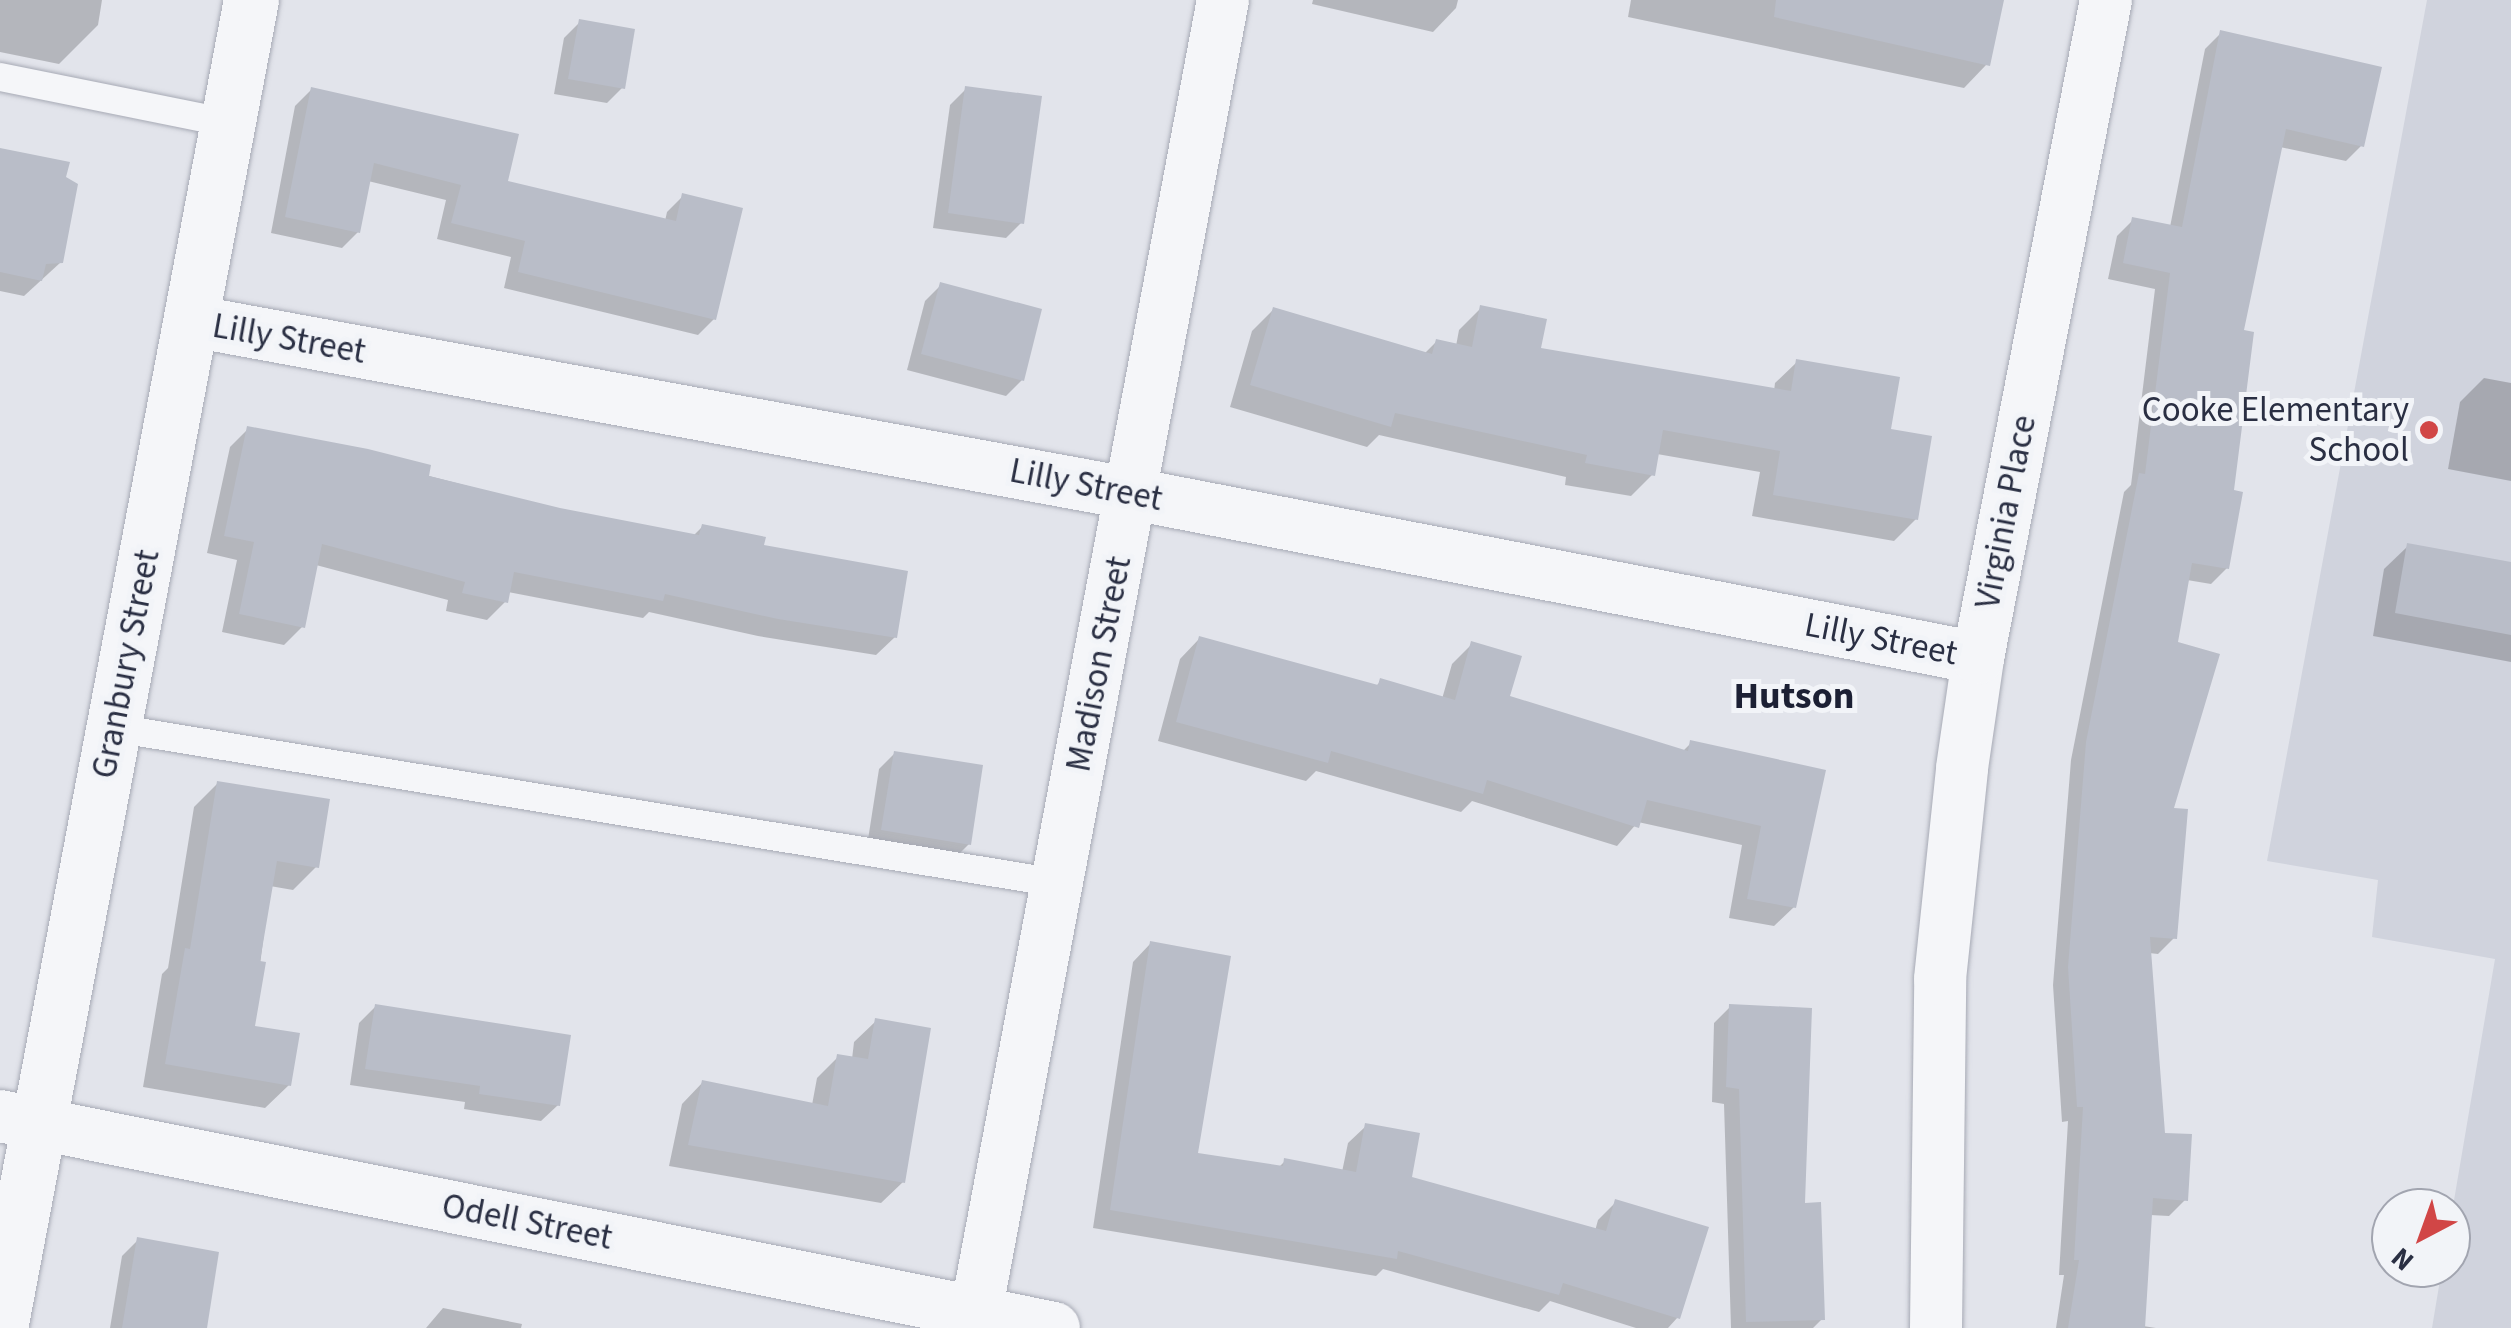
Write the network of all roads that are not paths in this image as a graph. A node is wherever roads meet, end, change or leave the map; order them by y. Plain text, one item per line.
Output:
1 (251, 0) edge
2 (1223, 0) edge
3 (2106, 0) edge
4 (0, 77) edge
5 (228, 124) junction
6 (192, 321) junction
7 (1133, 494) junction
8 (1978, 658) junction
9 (114, 728) junction
10 (1057, 883) junction
11 (19, 1120) edge
12 (974, 1320) edge
13 (0, 1328) edge
14 (1054, 1328) edge
15 (1936, 1328) edge

1 - 5 street, Granbury Street
2 - 7 street, Madison Street
3 - 8 street, Virginia Place
4 - 5 lane
5 - 6 street, Granbury Street
6 - 7 street, Lilly Street
6 - 9 street, Granbury Street
7 - 8 street, Lilly Street
7 - 10 street, Madison Street
8 - 15 street, Virginia Place
9 - 10 lane
9 - 11 street, Granbury Street
10 - 12 street, Madison Street
11 - 12 street, Odell Street
11 - 13 street, Granbury Street
12 - 14 street, Odell Street

